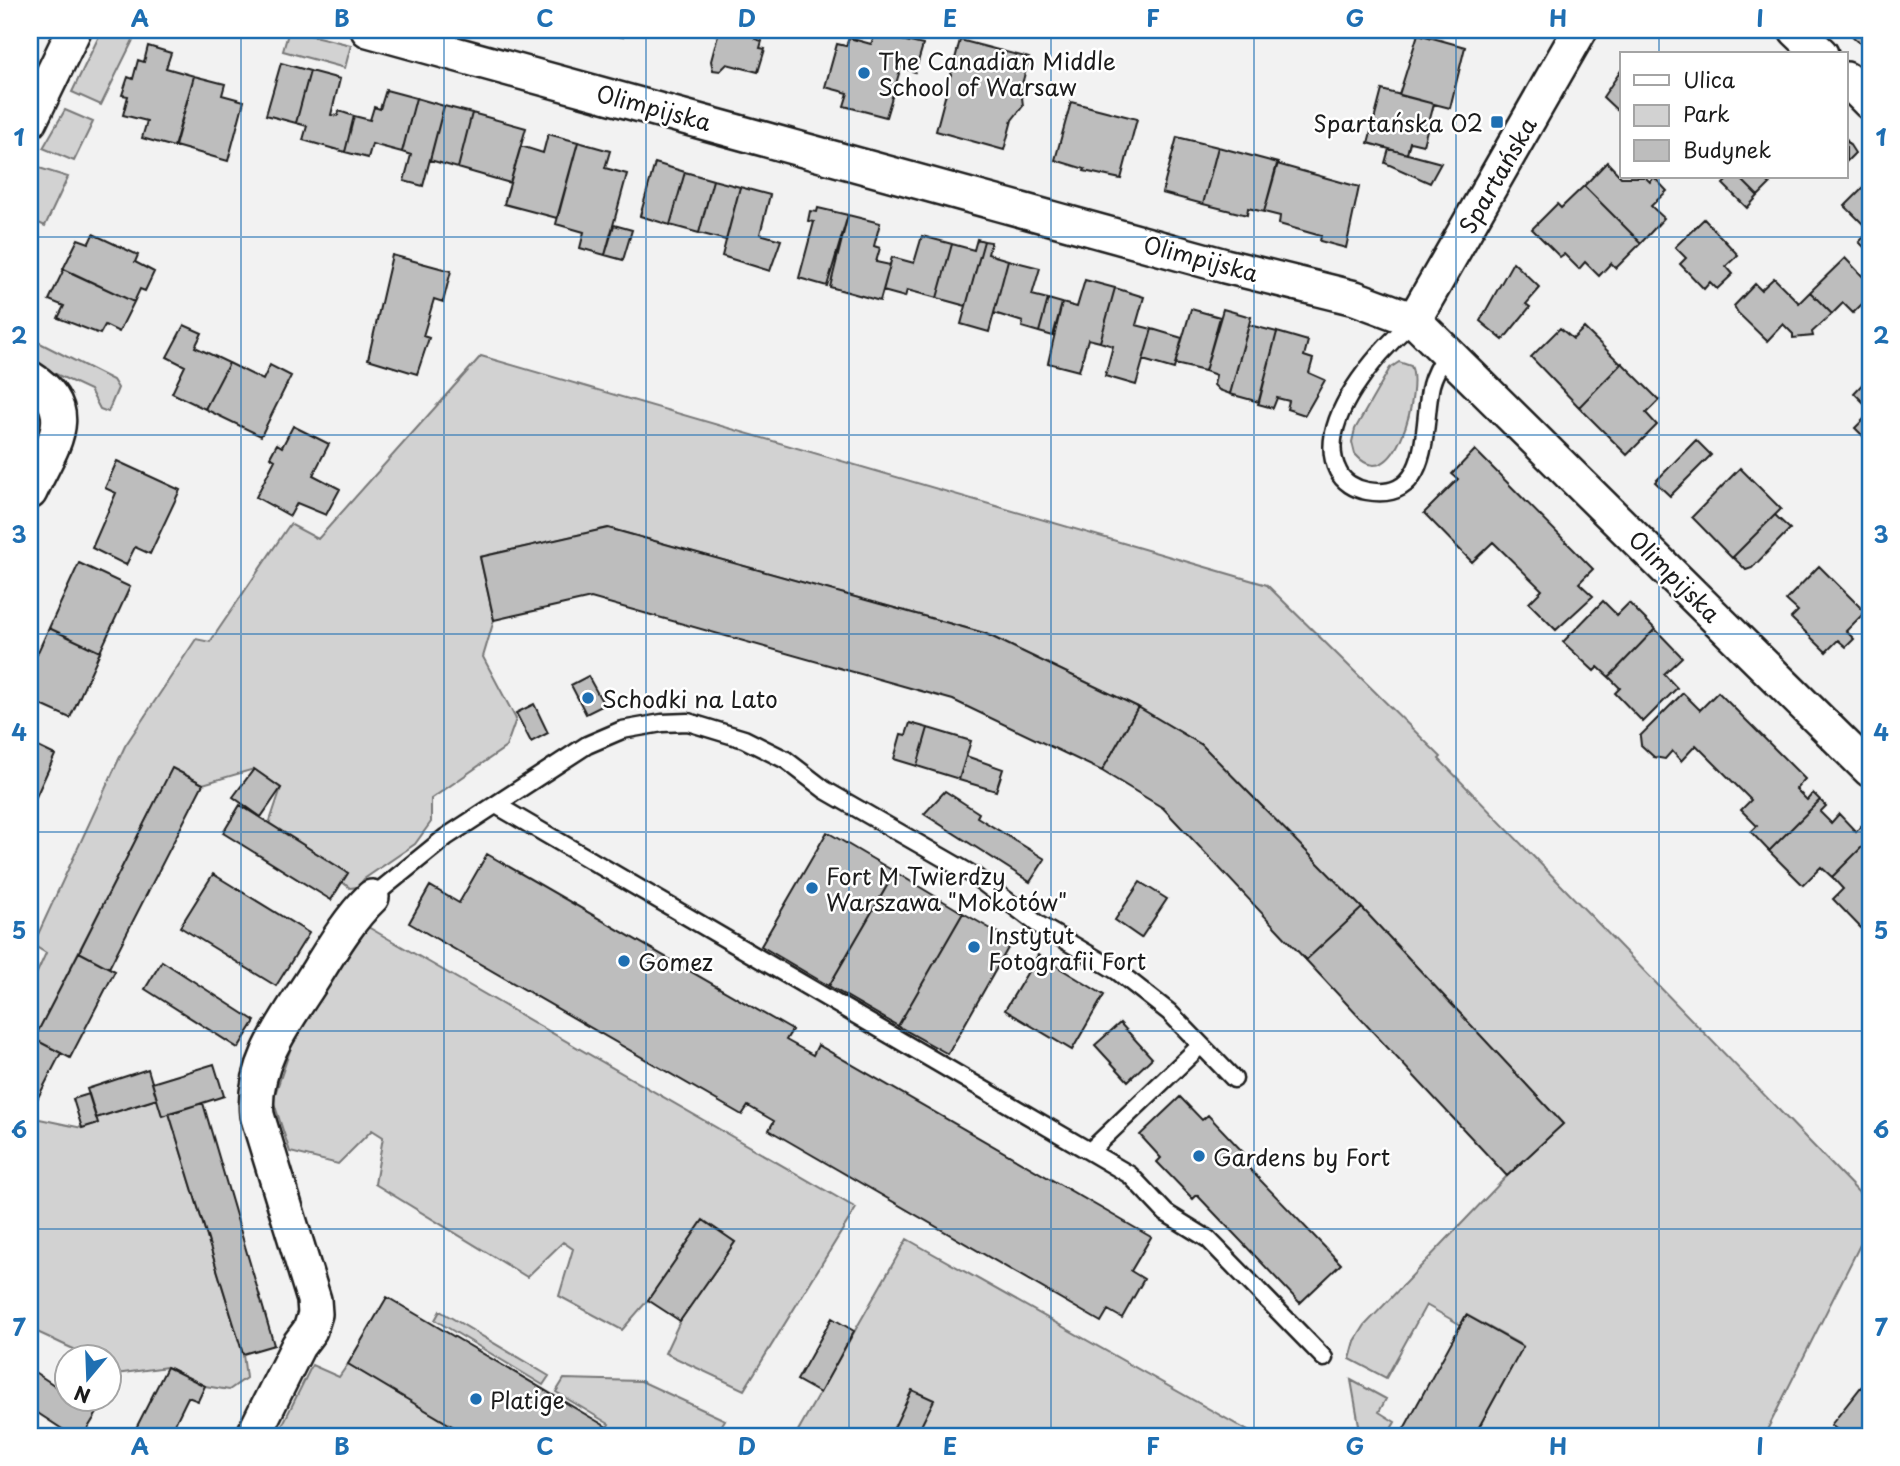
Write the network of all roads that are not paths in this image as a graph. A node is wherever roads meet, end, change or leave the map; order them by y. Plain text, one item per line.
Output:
1 (74, 30) edge
2 (368, 30) edge
3 (1580, 30) edge
4 (1796, 30) edge
5 (1819, 52) edge
6 (1848, 81) edge
7 (1870, 103) edge
8 (30, 121) edge
9 (1415, 320) junction
10 (1447, 352) junction
11 (30, 378) edge
12 (30, 492) edge
13 (1870, 771) edge
14 (498, 806) junction
15 (372, 897) joint
16 (1201, 1045) junction
17 (1234, 1079) dead end
18 (1090, 1151) junction
19 (1324, 1358) dead end
20 (253, 1436) edge

1 - 8 street
2 - 9 street, Olimpijska
3 - 9 street, Spartańska
4 - 5 street
6 - 7 street
9 - 10 street, Olimpijska
9 - 10 lane
10 - 13 street, Olimpijska
11 - 12 street
14 - 15 lane
14 - 16 lane
14 - 18 lane
15 - 20 street
16 - 17 lane
16 - 18 lane
18 - 19 lane

